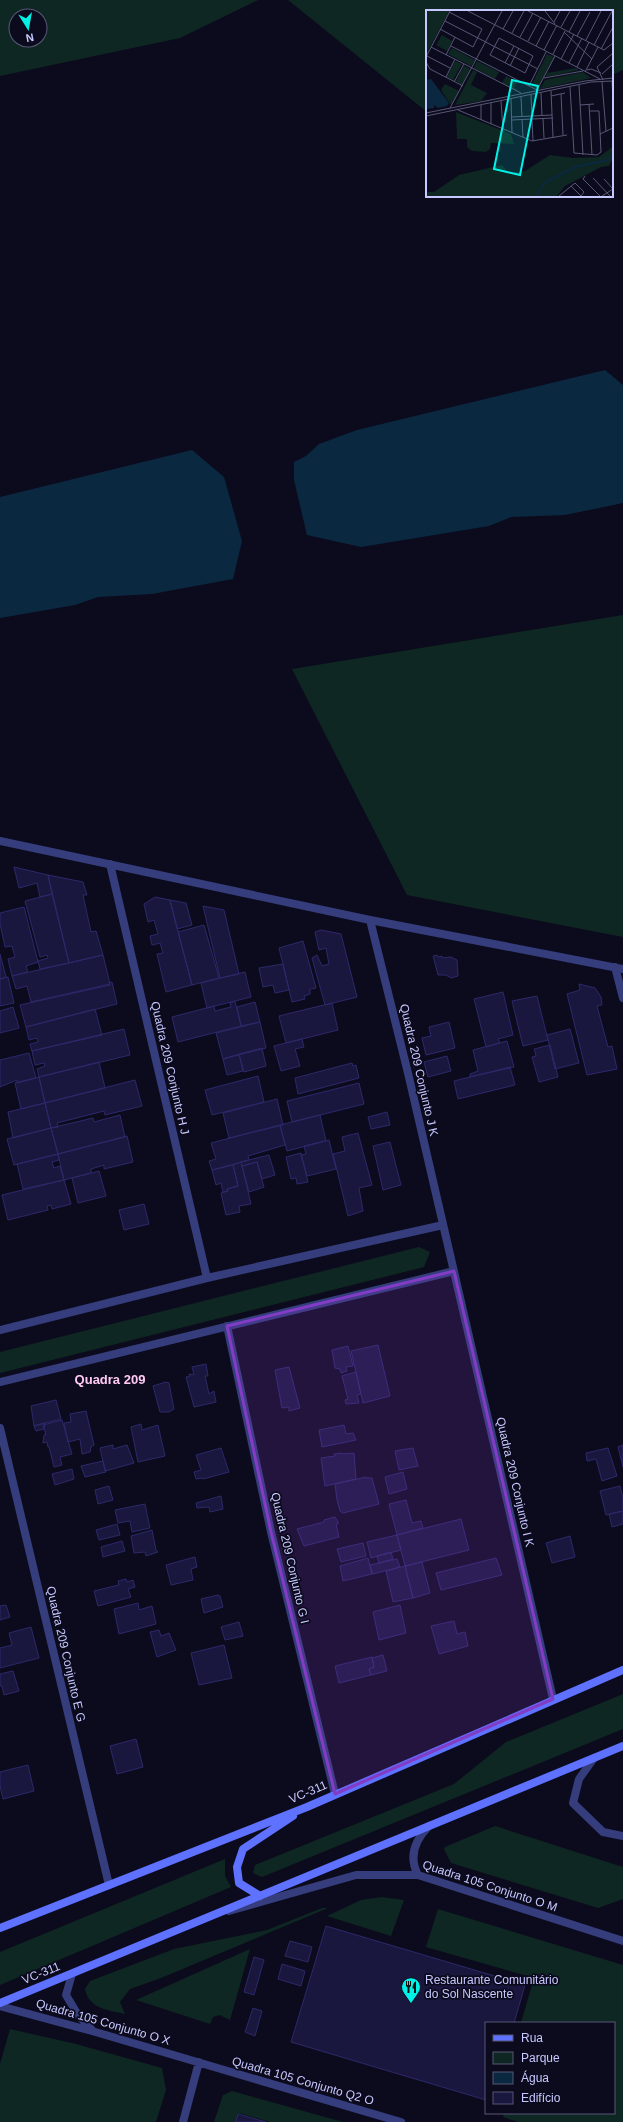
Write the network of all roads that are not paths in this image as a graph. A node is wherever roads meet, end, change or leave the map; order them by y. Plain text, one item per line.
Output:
1 (0, 841) edge
2 (110, 864) junction
3 (370, 920) junction
4 (619, 968) edge
5 (623, 998) edge
6 (443, 1225) junction
7 (454, 1271) junction
8 (207, 1278) junction
9 (226, 1326) junction
10 (0, 1330) edge
11 (0, 1382) edge
12 (0, 1428) edge
13 (623, 1670) edge
14 (554, 1699) junction
15 (623, 1746) edge
16 (594, 1758) junction
17 (335, 1794) junction
18 (307, 1807) junction
19 (429, 1826) junction
20 (623, 1836) edge
21 (418, 1875) junction
22 (109, 1885) junction
23 (260, 1896) junction
24 (208, 1917) junction
25 (0, 1928) edge
26 (623, 1941) edge
27 (72, 1974) junction
28 (0, 2003) edge
29 (0, 2006) edge
30 (89, 2030) junction
31 (199, 2062) junction
32 (183, 2122) edge
33 (400, 2122) edge

1 - 2 street
2 - 3 street
2 - 8 street, Quadra 209 Conjunto H J
3 - 4 street
3 - 6 street, Quadra 209 Conjunto J K
4 - 5 street
6 - 7 street, Quadra 209 Conjunto J K
6 - 8 street
7 - 9 street
7 - 14 street, Quadra 209 Conjunto I K
8 - 10 street
9 - 11 street
9 - 17 street, Quadra 209 Conjunto G I
12 - 22 street, Quadra 209 Conjunto E G
13 - 14 main road, VC-311
14 - 17 main road, VC-311
15 - 16 main road, VC-311
16 - 19 main road, VC-311
16 - 20 street
17 - 18 main road, VC-311
18 - 22 main road, VC-311
18 - 23 main road
19 - 21 street
19 - 23 main road, VC-311
21 - 24 street, Quadra 105 Conjunto O M
21 - 26 street, Quadra 105 Conjunto O M
22 - 25 main road, VC-311
23 - 24 main road, VC-311
24 - 27 main road, VC-311
27 - 28 main road, VC-311
27 - 30 street
29 - 30 street, Quadra 105 Conjunto O X
30 - 31 street, Quadra 105 Conjunto O X
31 - 32 street
31 - 33 street, Quadra 105 Conjunto Q2 O

